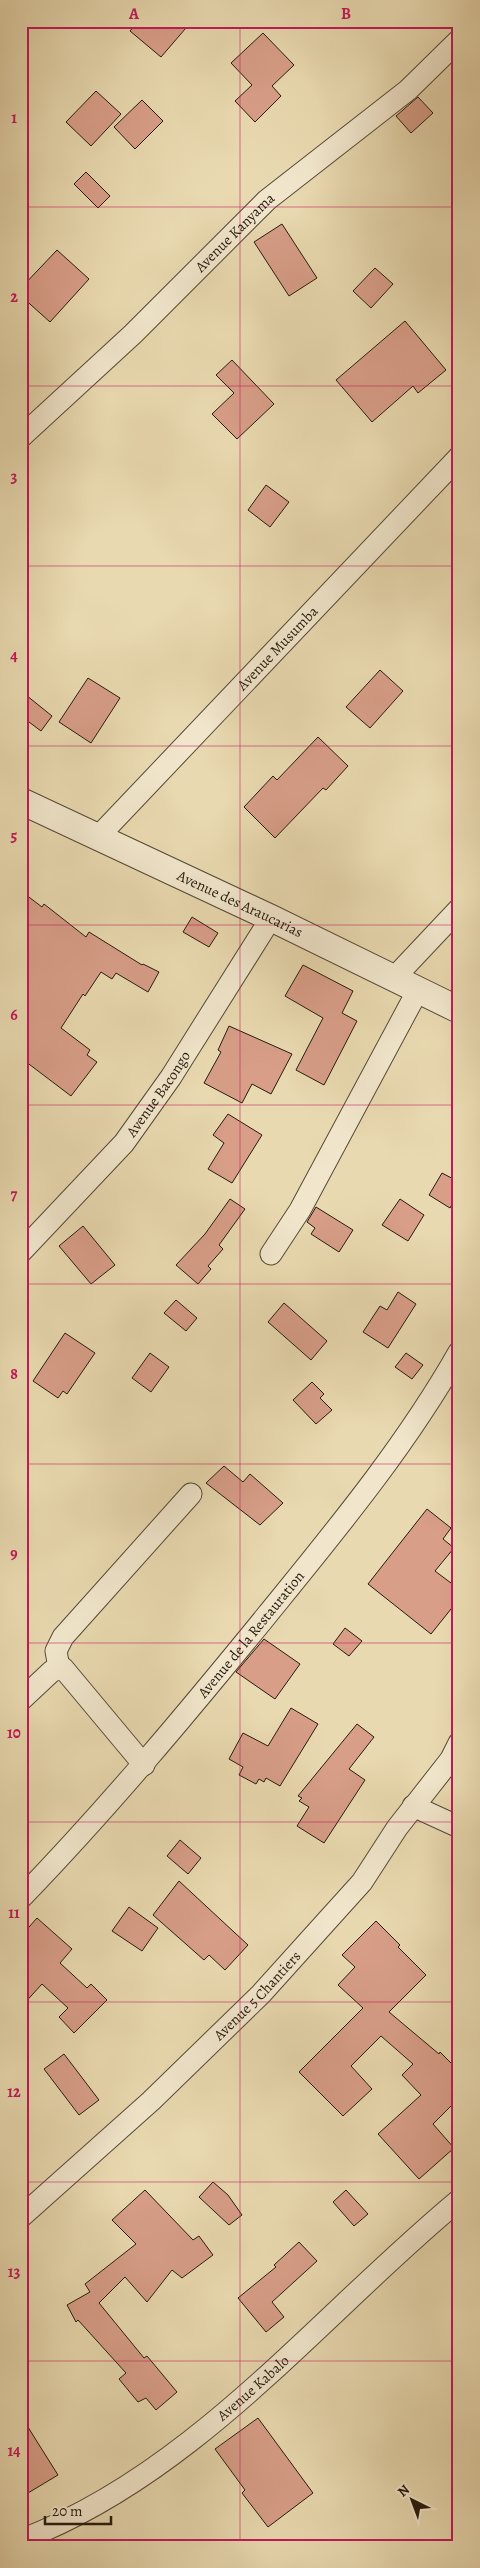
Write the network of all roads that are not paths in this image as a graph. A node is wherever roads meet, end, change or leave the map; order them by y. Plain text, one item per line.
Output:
1 (459, 40) edge
2 (21, 436) edge
3 (459, 457) edge
4 (21, 801) edge
5 (97, 838) junction
6 (459, 909) edge
7 (271, 918) junction
8 (394, 978) junction
9 (418, 990) junction
10 (459, 1010) edge
11 (21, 1252) edge
12 (271, 1254) dead end
13 (459, 1352) edge
14 (191, 1494) dead end
15 (59, 1668) junction
16 (21, 1700) edge
17 (459, 1743) edge
18 (144, 1765) junction
19 (413, 1806) junction
20 (459, 1827) edge
21 (21, 1898) edge
22 (459, 2200) edge
23 (21, 2217) edge
24 (21, 2540) edge

1 - 2 street, Avenue Kanyama
3 - 5 street, Avenue Musumba
4 - 5 street, Avenue des Araucarias
5 - 7 street, Avenue des Araucarias
6 - 8 street
7 - 8 street, Avenue des Araucarias
7 - 11 street, Avenue Bacongo
8 - 9 street, Avenue des Araucarias
9 - 10 street, Avenue des Araucarias
9 - 12 street
13 - 18 street, Avenue de la Restauration
14 - 15 street
15 - 16 street
15 - 18 street
17 - 19 street, Avenue 5 Chantiers
18 - 21 street, Avenue de la Restauration
19 - 20 street
19 - 23 street, Avenue 5 Chantiers
22 - 24 street, Avenue Kabalo

